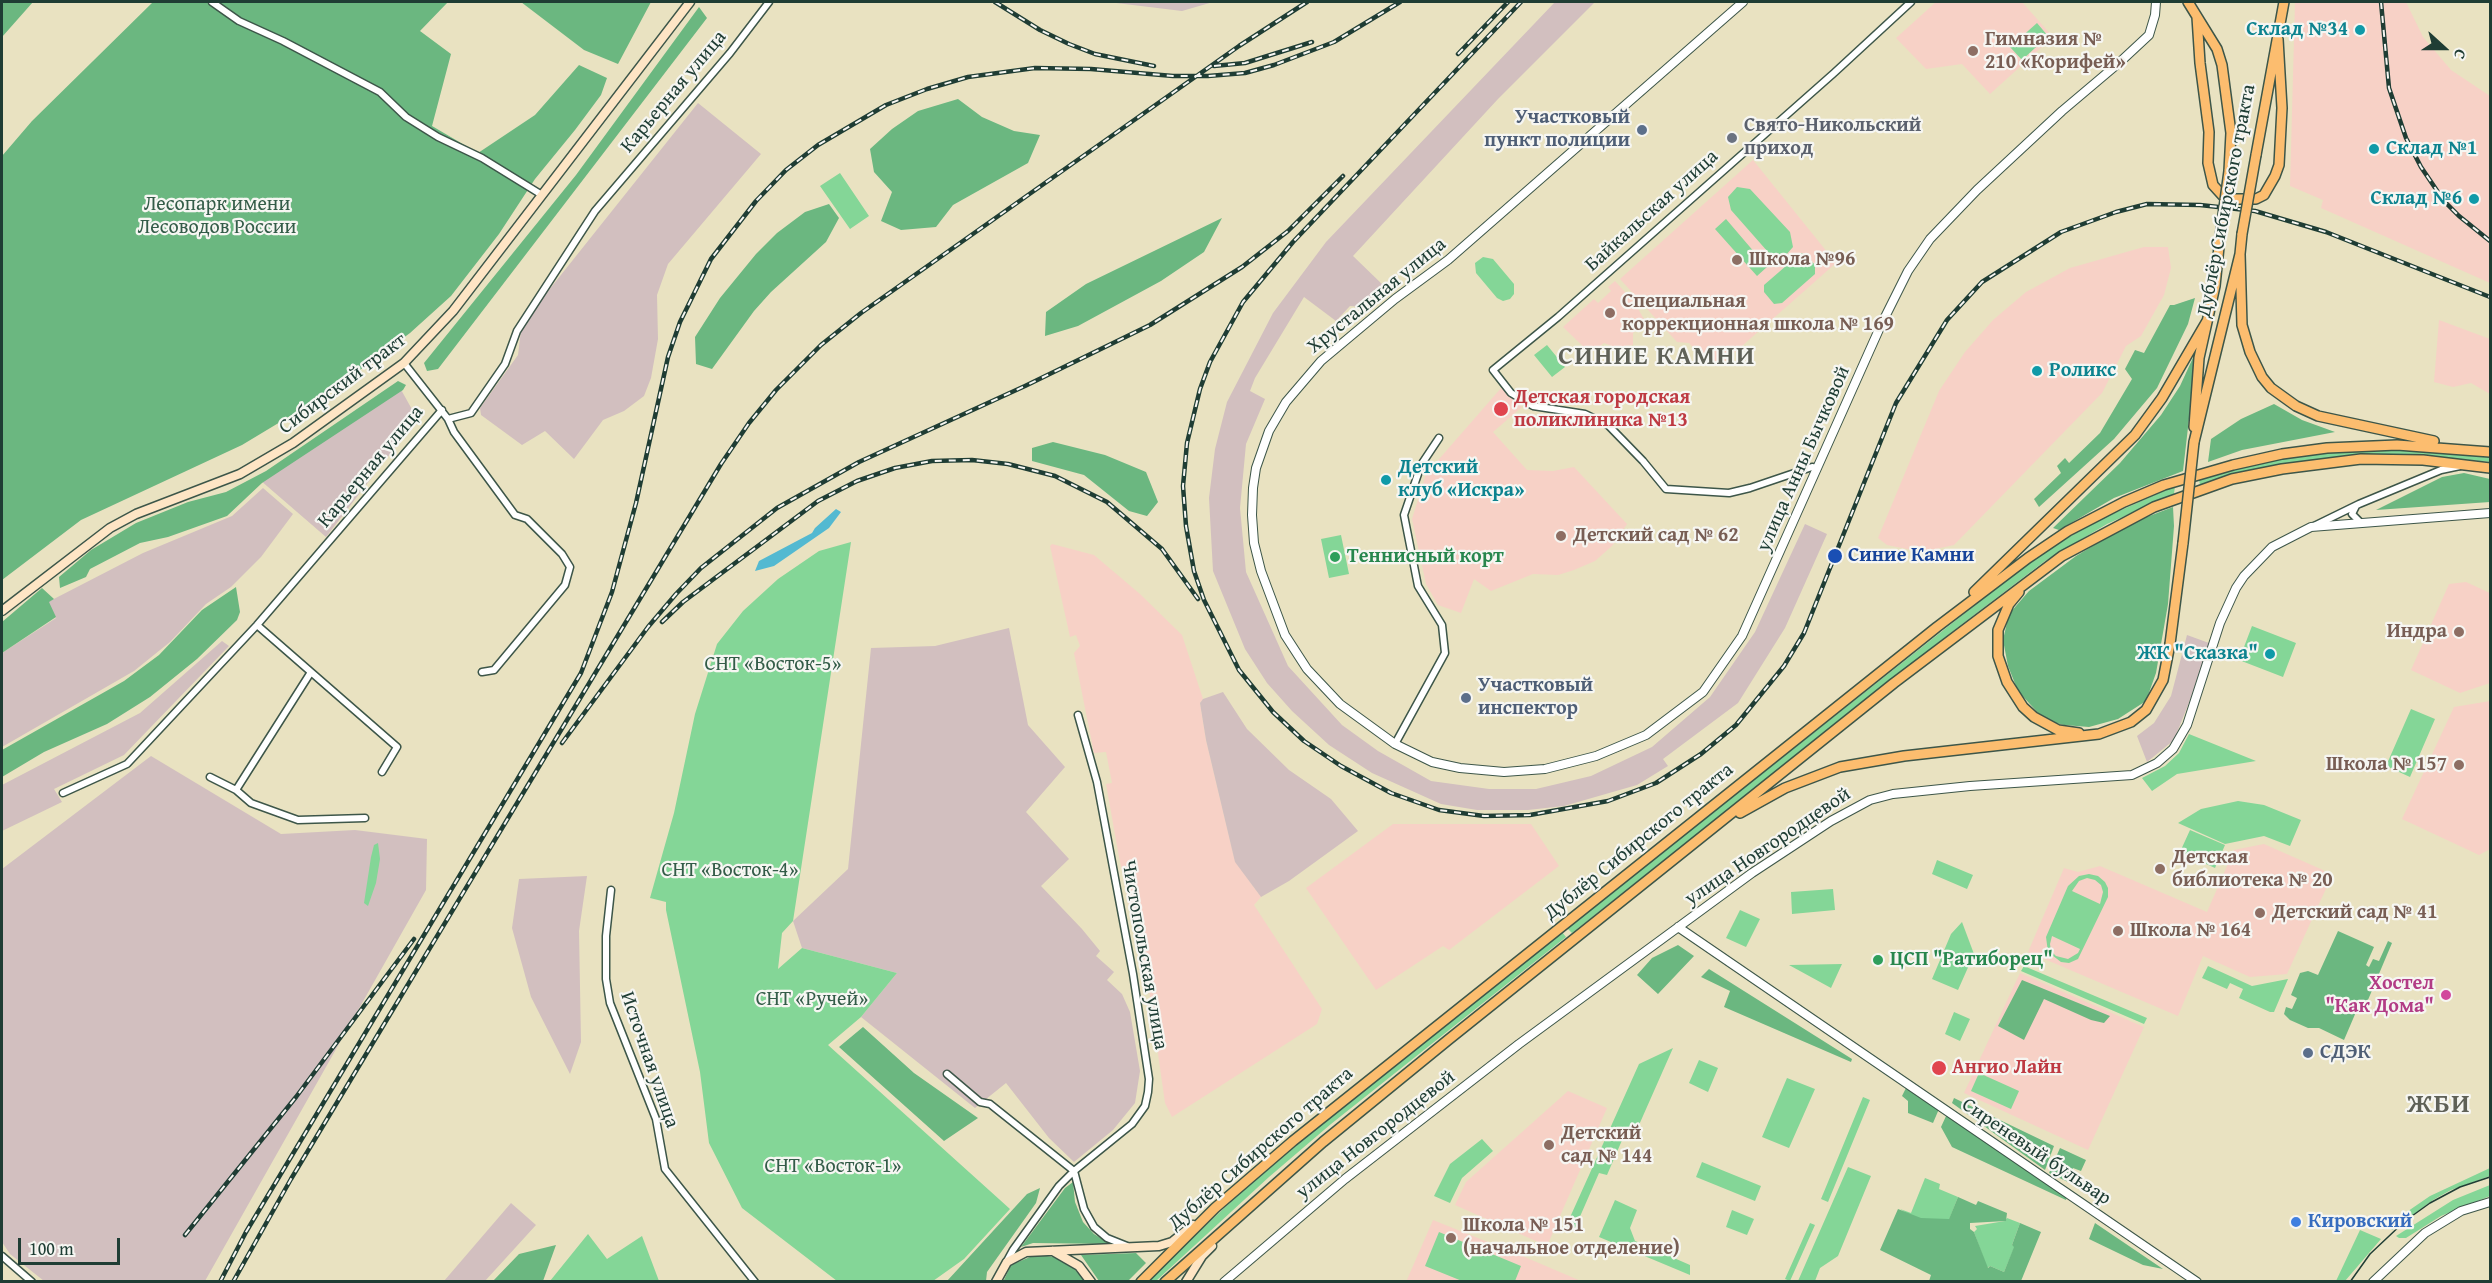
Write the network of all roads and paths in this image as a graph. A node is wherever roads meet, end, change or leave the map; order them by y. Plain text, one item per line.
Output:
1 (212, 2) edge
2 (690, 2) edge
3 (769, 2) edge
4 (1743, 2) edge
5 (1911, 2) edge
6 (2156, 2) edge
7 (2188, 2) edge
8 (2284, 2) edge
9 (2197, 17) junction
10 (2278, 39) junction
11 (542, 195) junction
12 (2240, 254) junction
13 (2207, 321) junction
14 (404, 363) junction
15 (442, 410) junction
16 (448, 419) junction
17 (1439, 438) dead end
18 (2194, 442) junction
19 (2472, 449) junction
20 (2490, 452) edge
21 (2468, 464) junction
22 (1817, 468) junction
23 (2490, 468) edge
24 (2358, 504) junction
25 (2490, 513) edge
26 (2360, 522) junction
27 (2311, 527) junction
28 (2097, 536) junction
29 (2, 611) edge
30 (257, 625) junction
31 (1937, 627) junction
32 (311, 672) junction
33 (482, 672) dead end
34 (1078, 716) dead end
35 (2099, 734) junction
36 (1395, 744) junction
37 (382, 772) dead end
38 (210, 777) dead end
39 (236, 790) junction
40 (63, 793) dead end
41 (364, 818) dead end
42 (1698, 840) junction
43 (611, 890) dead end
44 (1678, 927) junction
45 (947, 1074) dead end
46 (1074, 1171) junction
47 (1256, 1200) junction
48 (2490, 1202) edge
49 (1215, 1208) junction
50 (1134, 1248) junction
51 (1047, 1250) junction
52 (2, 1256) edge
53 (1007, 1262) junction
54 (32, 1281) edge
55 (755, 1281) edge
56 (996, 1281) edge
57 (1091, 1281) edge
58 (1141, 1281) edge
59 (1165, 1281) edge
60 (1186, 1281) edge
61 (1224, 1281) edge
62 (2198, 1281) edge
63 (2373, 1281) edge

1 - 11 street
2 - 11 main road, Сибирский тракт
3 - 16 street, Карьерная улица
4 - 36 street, Хрустальная улица
5 - 22 street, Байкальская улица
6 - 22 street, улица Анны Бычковой
7 - 9 main road, Дублёр Сибирского тракта
8 - 10 main road, Дублёр Сибирского тракта
9 - 10 main road
9 - 13 main road, Дублёр Сибирского тракта, bridge
10 - 12 main road, Дублёр Сибирского тракта, bridge
11 - 14 main road, Сибирский тракт
12 - 18 main road, Дублёр Сибирского тракта
12 - 19 main road
13 - 18 main road, Дублёр Сибирского тракта
13 - 31 main road, Дублёр Сибирского тракта
14 - 15 street
14 - 29 main road, Сибирский тракт
15 - 16 street, Карьерная улица
15 - 30 street, Карьерная улица
16 - 33 street
17 - 36 street
18 - 35 main road, Дублёр Сибирского тракта, bridge
19 - 20 main road
19 - 31 main road, Дублёр Сибирского тракта
21 - 23 main road, Дублёр Сибирского тракта
21 - 24 street
21 - 28 main road, Дублёр Сибирского тракта
22 - 36 street, улица Анны Бычковой
24 - 26 street
24 - 27 street
25 - 26 street, улица Новгородцевой
26 - 27 street, улица Новгородцевой
27 - 44 street, улица Новгородцевой
28 - 35 main road, Дублёр Сибирского тракта
28 - 42 main road, Дублёр Сибирского тракта
30 - 32 street
30 - 40 street, Карьерная улица
31 - 49 main road, Дублёр Сибирского тракта
32 - 37 street
32 - 39 street
34 - 46 street, Чистопольская улица
35 - 42 main road, Дублёр Сибирского тракта
38 - 39 street
39 - 41 street
42 - 47 main road, Дублёр Сибирского тракта
43 - 55 street, Источная улица
44 - 61 street, улица Новгородцевой
44 - 62 street, Сиреневый бульвар
45 - 46 street
46 - 50 street
46 - 53 street, Чистопольская улица
47 - 59 main road, Дублёр Сибирского тракта
47 - 60 main road
48 - 63 street
49 - 50 main road
49 - 58 main road, Дублёр Сибирского тракта
50 - 51 main road
51 - 53 main road
51 - 57 main road
52 - 54 street
53 - 56 main road

